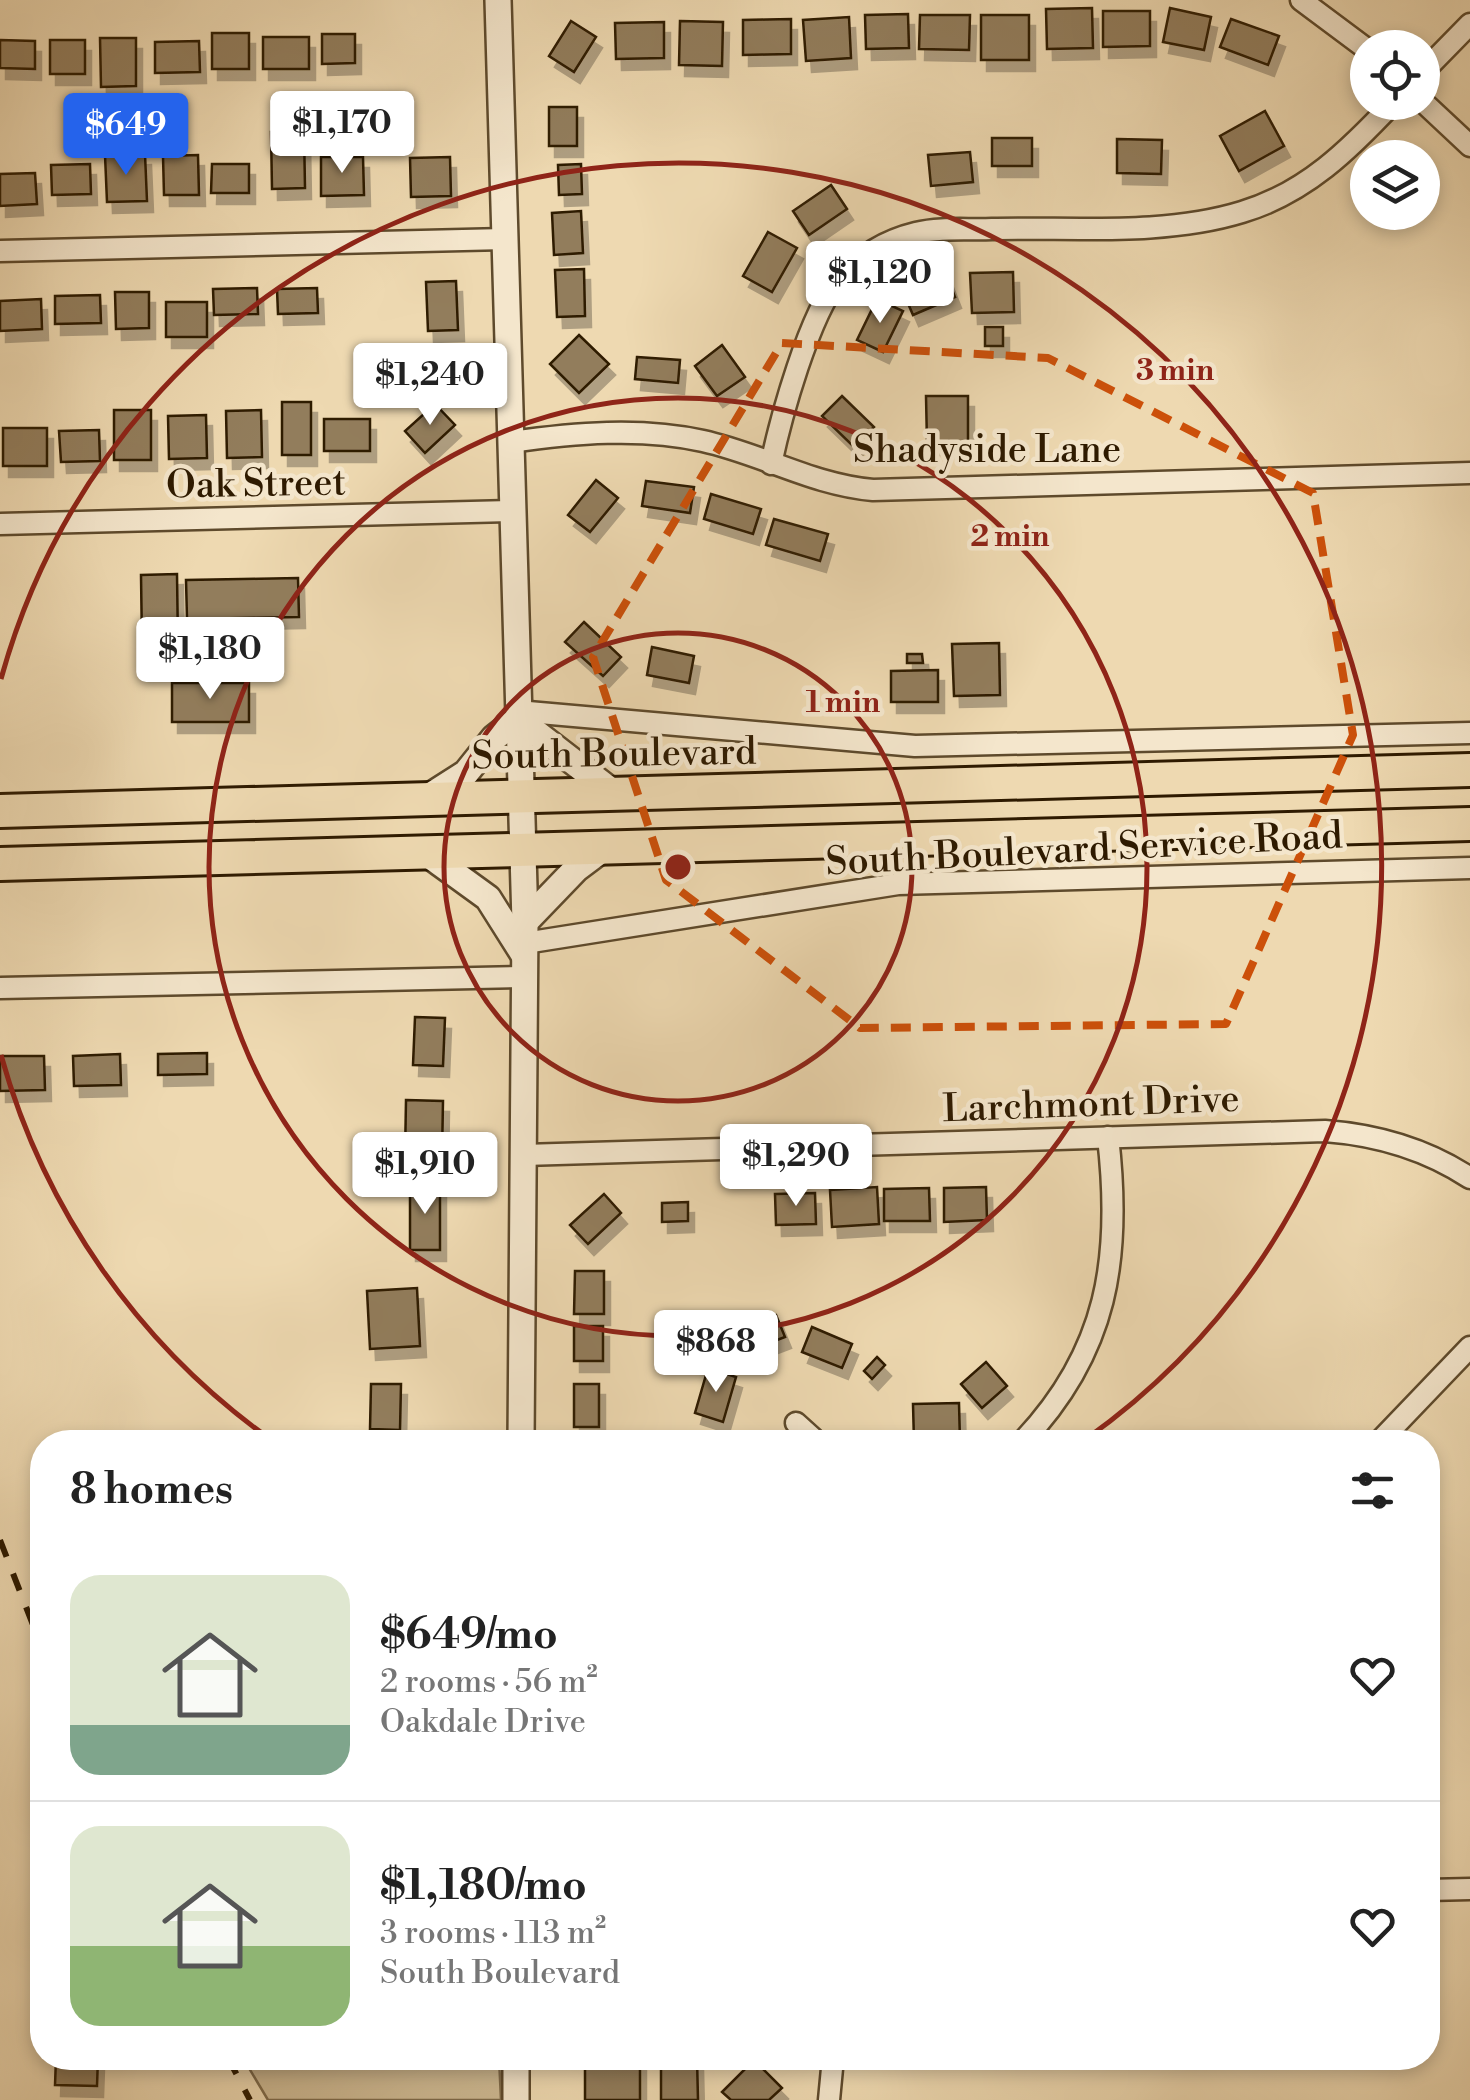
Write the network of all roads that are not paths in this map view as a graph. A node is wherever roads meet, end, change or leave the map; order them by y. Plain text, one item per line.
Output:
1 (498, 0) edge
2 (1301, 0) edge
3 (1470, 24) edge
4 (1350, 37) edge
5 (1440, 55) edge
6 (1440, 118) edge
7 (1376, 120) edge
8 (1470, 146) edge
9 (505, 239) junction
10 (0, 252) edge
11 (511, 442) junction
12 (771, 464) junction
13 (1470, 473) edge
14 (513, 511) junction
15 (0, 524) edge
16 (517, 715) junction
17 (1470, 733) edge
18 (1470, 770) edge
19 (615, 794) junction
20 (520, 795) junction
21 (430, 796) junction
22 (0, 811) edge
23 (1470, 824) edge
24 (604, 848) junction
25 (522, 850) junction
26 (426, 853) junction
27 (0, 864) edge
28 (1470, 868) edge
29 (524, 949) junction
30 (0, 988) edge
31 (1108, 1137) junction
32 (524, 1155) junction
33 (1470, 1178) edge
34 (1470, 1346) edge
35 (796, 1422) dead end
36 (521, 1430) edge
37 (804, 1430) edge
38 (1032, 1430) edge
39 (1390, 1430) edge
40 (1440, 1890) edge
41 (1470, 1890) edge
42 (516, 2070) edge
43 (832, 2070) edge
44 (516, 2100) edge
45 (829, 2100) edge

1 - 9 street
2 - 4 street
3 - 5 street
6 - 8 street
7 - 12 street
9 - 10 street
9 - 11 street
11 - 12 street, Shadyside Lane
11 - 14 street
12 - 13 street, Shadyside Lane
14 - 15 street, Oak Street
14 - 16 street
16 - 17 street
16 - 19 street
16 - 20 street
16 - 21 street
18 - 19 highway, South Boulevard
19 - 20 highway, South Boulevard
20 - 21 highway, South Boulevard
20 - 25 street
21 - 22 highway, South Boulevard
23 - 24 highway
24 - 25 highway
24 - 29 street
25 - 26 highway
25 - 29 street
26 - 27 highway
26 - 29 street
28 - 29 street, South Boulevard Service Road
29 - 30 street
29 - 32 street
31 - 32 street, Larchmont Drive
31 - 33 street, Larchmont Drive
31 - 38 street
32 - 36 street
34 - 39 street
35 - 37 street
40 - 41 street
42 - 44 street
43 - 45 street

